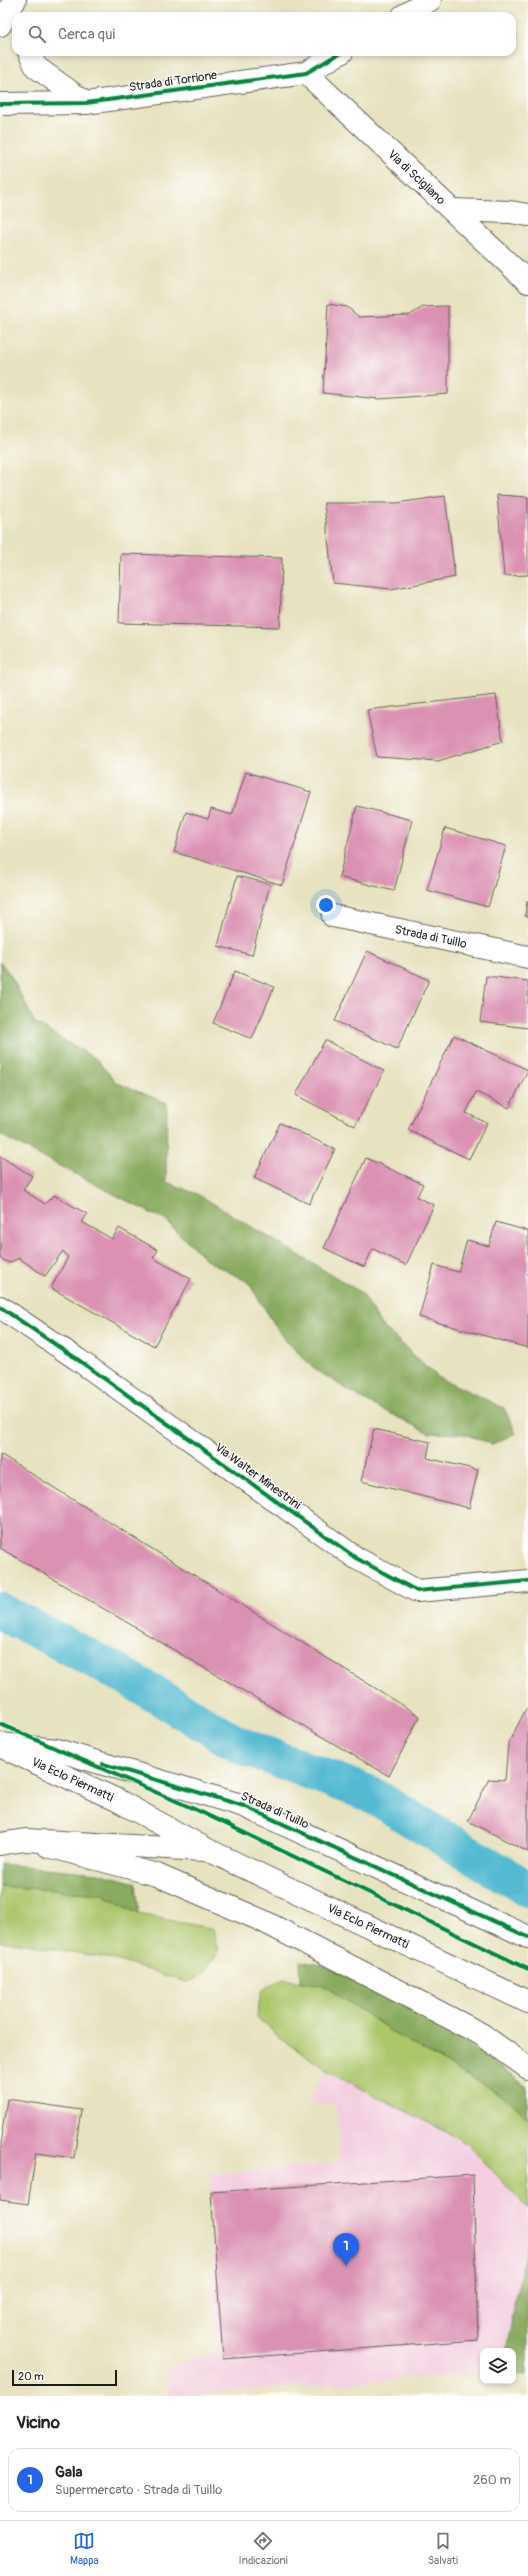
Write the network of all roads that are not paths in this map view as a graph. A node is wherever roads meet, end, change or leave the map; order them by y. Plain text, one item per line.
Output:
1 (430, 0) edge
2 (410, 12) edge
3 (31, 56) edge
4 (335, 56) edge
5 (306, 73) junction
6 (86, 103) junction
7 (0, 104) edge
8 (452, 210) junction
9 (528, 215) edge
10 (528, 282) edge
11 (333, 916) dead end
12 (528, 957) edge
13 (0, 1307) edge
14 (528, 1581) edge
15 (0, 1745) edge
16 (25, 1840) junction
17 (0, 1844) edge
18 (208, 1850) junction
19 (528, 1937) edge
20 (528, 2002) edge
21 (528, 2068) edge

1 - 2 street
3 - 6 street
4 - 5 street, Strada di Torrione
5 - 6 street, Strada di Torrione
5 - 8 street, Via di Scigliano
6 - 7 street, Strada di Torrione
8 - 9 street
8 - 10 street, Via di Scigliano
11 - 12 street, Strada di Tuillo
13 - 14 street, Via Walter Minestrini
15 - 18 street, Via Eclo Piermatti
15 - 19 street, Strada di Tuillo
16 - 17 street, Via Eclo Piermatti
16 - 18 street, Via Eclo Piermatti
16 - 21 street
18 - 20 street, Via Eclo Piermatti

